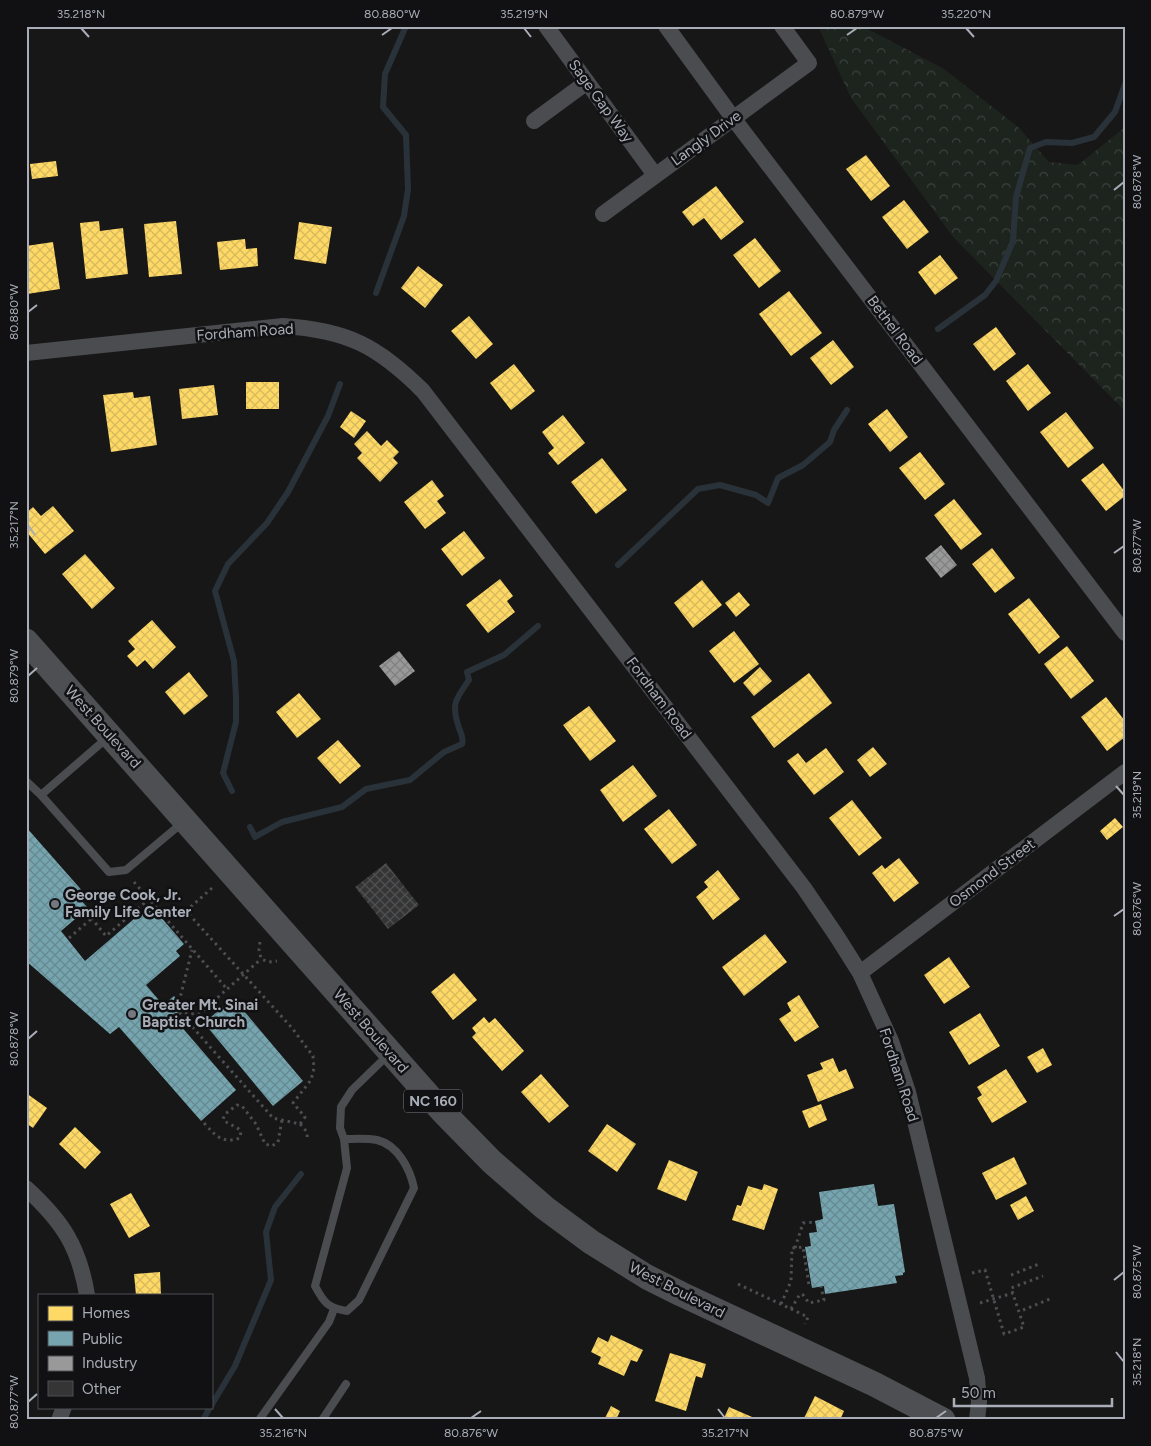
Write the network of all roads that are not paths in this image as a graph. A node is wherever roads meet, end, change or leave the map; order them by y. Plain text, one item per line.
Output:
1 (546, 26) edge
2 (666, 26) edge
3 (782, 26) edge
4 (587, 82) junction
5 (733, 118) junction
6 (534, 121) dead end
7 (656, 176) junction
8 (603, 214) dead end
9 (26, 353) edge
10 (1125, 633) edge
11 (26, 641) edge
12 (110, 735) junction
13 (1125, 772) edge
14 (26, 781) edge
15 (42, 795) junction
16 (185, 820) junction
17 (860, 972) junction
18 (390, 1052) junction
19 (344, 1139) junction
20 (26, 1188) edge
21 (87, 1294) edge
22 (334, 1309) junction
23 (346, 1384) dead end
24 (64, 1408) edge
25 (59, 1420) edge
26 (259, 1420) edge
27 (322, 1420) edge
28 (943, 1420) edge
29 (977, 1420) edge

1 - 4 street, Sage Gap Way
2 - 5 street, Bethel Road
3 - 5 street, Langly Drive
4 - 6 street
4 - 7 street, Sage Gap Way
5 - 7 street, Langly Drive
5 - 10 street, Bethel Road
7 - 8 street, Langly Drive
9 - 17 street, Fordham Road
11 - 12 main road, West Boulevard / NC 160
12 - 15 lane
12 - 16 main road, West Boulevard / NC 160
13 - 17 street, Osmond Street
14 - 15 lane
15 - 16 lane
16 - 18 main road, West Boulevard / NC 160
17 - 29 street, Fordham Road
18 - 19 lane
18 - 28 main road, West Boulevard / NC 160
19 - 22 lane
19 - 22 lane
20 - 21 street
22 - 26 lane
23 - 27 lane
24 - 25 street

